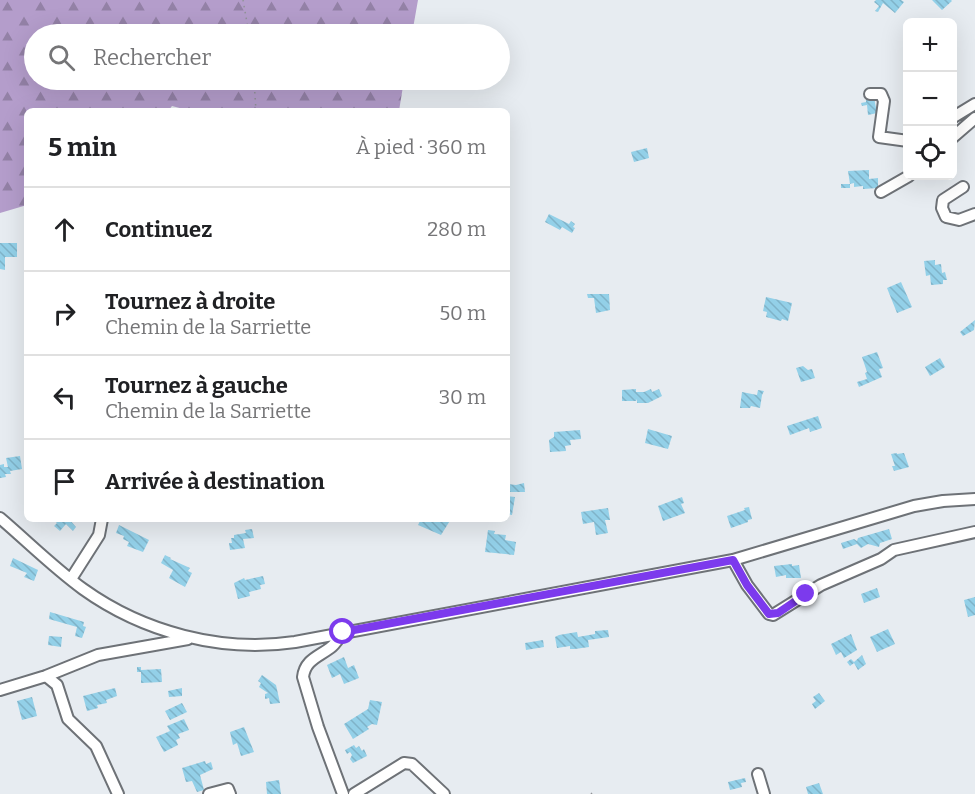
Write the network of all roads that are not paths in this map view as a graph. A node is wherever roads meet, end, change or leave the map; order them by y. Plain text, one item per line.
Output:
1 (870, 94) dead end
2 (975, 104) edge
3 (957, 115) edge
4 (975, 118) edge
5 (957, 134) edge
6 (903, 140) edge
7 (903, 179) edge
8 (963, 187) dead end
9 (881, 192) dead end
10 (975, 214) edge
11 (975, 499) edge
12 (0, 518) edge
13 (101, 522) edge
14 (975, 532) edge
15 (733, 560) junction
16 (71, 579) junction
17 (343, 632) junction
18 (192, 638) junction
19 (46, 676) junction
20 (0, 690) edge
21 (758, 774) dead end
22 (118, 794) edge
23 (209, 794) edge
24 (230, 794) edge
25 (343, 794) edge
26 (354, 794) edge
27 (444, 794) edge
28 (765, 794) edge

1 - 6 street
2 - 3 street
4 - 5 street
7 - 9 street
8 - 10 street
11 - 15 street
12 - 16 street
13 - 16 street
14 - 15 street
15 - 17 street
16 - 18 street
17 - 18 street
17 - 25 street
18 - 19 street
19 - 20 street
19 - 22 street
21 - 28 street
23 - 24 street
26 - 27 street

